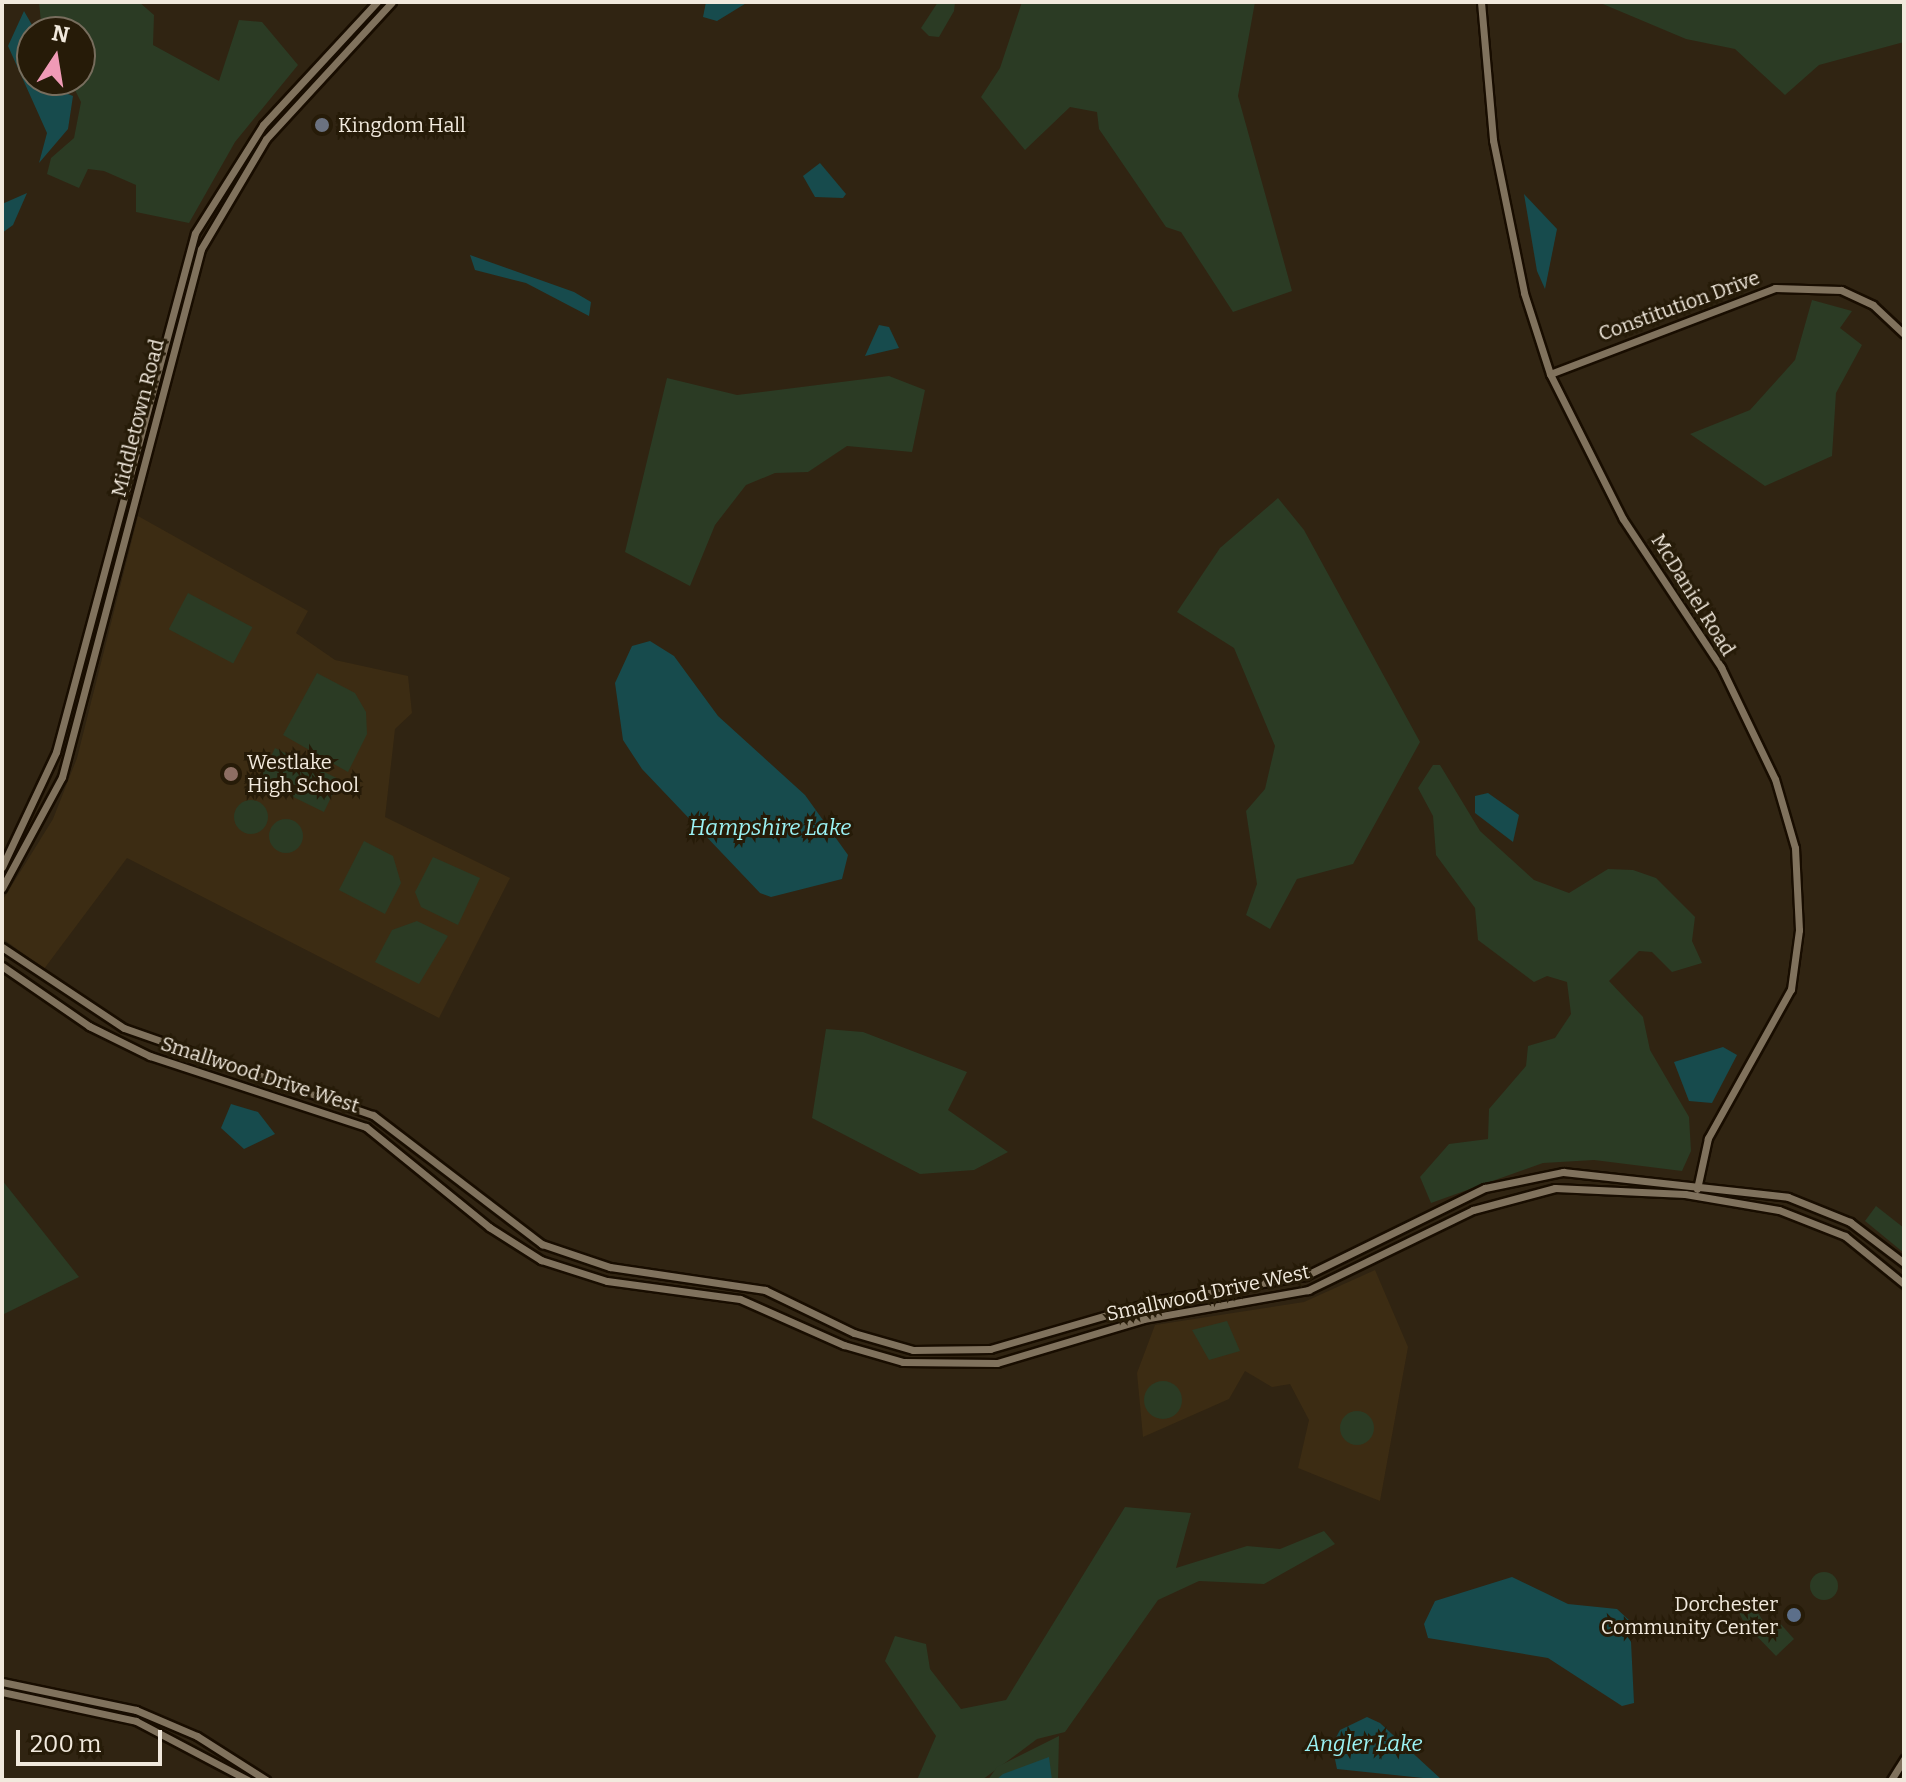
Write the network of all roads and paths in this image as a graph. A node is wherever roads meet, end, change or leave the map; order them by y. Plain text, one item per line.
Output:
1 (377, 2) edge
2 (392, 2) edge
3 (1481, 2) edge
4 (1904, 334) edge
5 (1550, 374) junction
6 (100, 631) junction
7 (80, 662) junction
8 (56, 752) junction
9 (62, 777) junction
10 (2, 867) edge
11 (2, 888) edge
12 (2, 947) edge
13 (2, 966) edge
14 (33, 970) junction
15 (79, 1002) junction
16 (71, 1014) junction
17 (1697, 1185) junction
18 (1696, 1196) junction
19 (1904, 1263) edge
20 (1904, 1281) edge
21 (2, 1682) edge
22 (2, 1692) edge
23 (1904, 1759) edge
24 (248, 1780) edge
25 (266, 1780) edge
26 (1891, 1780) edge

1 - 7 main road, Middletown Road
2 - 6 main road, Middletown Road
3 - 5 main road, McDaniel Road
4 - 5 main road, Constitution Drive
5 - 17 main road, McDaniel Road
6 - 7 main road
6 - 9 main road, Middletown Road
7 - 8 main road, Middletown Road
8 - 9 main road
8 - 10 main road, Middletown Road
9 - 11 main road, Middletown Road
12 - 14 main road, Smallwood Drive West
13 - 16 main road, Smallwood Drive West
14 - 15 main road, Smallwood Drive West
14 - 16 main road
15 - 16 main road
15 - 17 main road, Smallwood Drive West
16 - 18 main road, Smallwood Drive West
17 - 18 main road, McDaniel Road
17 - 19 main road, Smallwood Drive West
18 - 20 main road, Smallwood Drive West
21 - 25 main road
22 - 24 main road
23 - 26 main road

